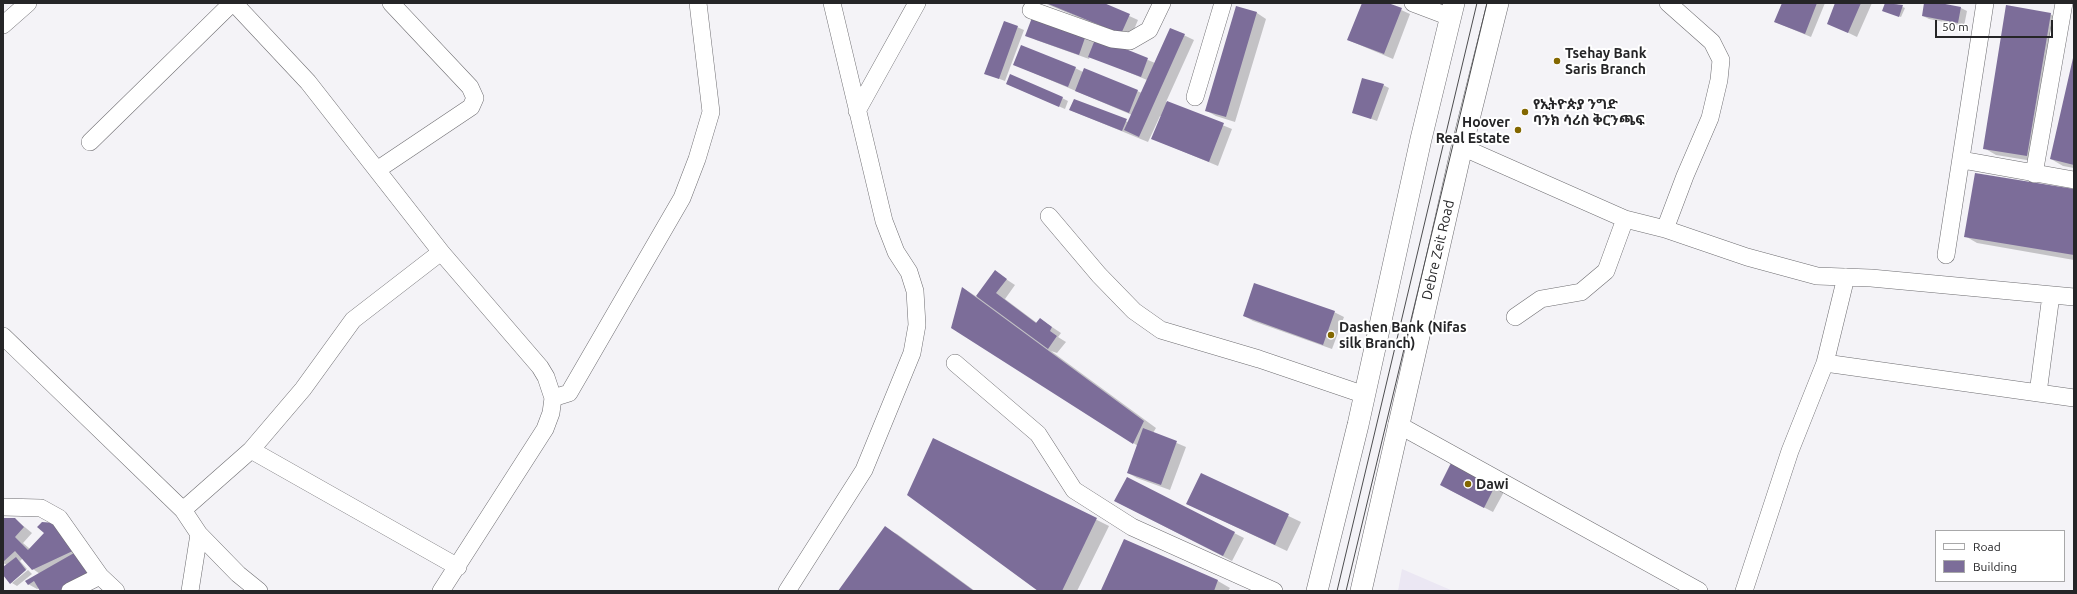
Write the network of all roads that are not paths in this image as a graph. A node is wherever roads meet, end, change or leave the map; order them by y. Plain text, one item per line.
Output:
1 (28, 3) edge
2 (233, 3) edge
3 (391, 3) edge
4 (832, 3) edge
5 (917, 3) edge
6 (1162, 3) edge
7 (1223, 3) edge
8 (1413, 3) edge
9 (1498, 3) edge
10 (1668, 3) edge
11 (1985, 3) edge
12 (2064, 3) edge
13 (702, 8) edge
14 (1031, 10) dead end
15 (1452, 10) edge
16 (3, 25) edge
17 (1195, 97) dead end
18 (857, 111) junction
19 (90, 142) dead end
20 (1462, 147) junction
21 (1962, 160) junction
22 (376, 170) junction
23 (2034, 174) junction
24 (2074, 180) edge
25 (1048, 216) dead end
26 (1625, 219) junction
27 (1665, 229) junction
28 (441, 252) junction
29 (1946, 255) dead end
30 (1846, 277) junction
31 (2052, 295) junction
32 (2074, 297) edge
33 (1515, 317) dead end
34 (4, 338) edge
35 (955, 363) dead end
36 (1825, 364) junction
37 (2038, 393) junction
38 (1365, 395) junction
39 (553, 398) junction
40 (2074, 398) edge
41 (1397, 424) junction
42 (251, 450) junction
43 (3, 507) edge
44 (183, 510) junction
45 (199, 534) junction
46 (458, 567) junction
47 (100, 576) junction
48 (70, 591) edge
49 (116, 591) edge
50 (190, 591) edge
51 (259, 591) edge
52 (442, 591) edge
53 (787, 591) edge
54 (1274, 591) edge
55 (1317, 591) edge
56 (1360, 591) edge
57 (1699, 591) edge
58 (1744, 591) edge

1 - 16 street
2 - 19 street
2 - 22 street
3 - 22 street
4 - 18 street
5 - 18 street
6 - 14 street
7 - 17 street
8 - 15 street
9 - 20 main road, Debre Zeit Road
10 - 27 street
11 - 21 street
12 - 23 street
13 - 39 street
15 - 38 main road
18 - 53 street
20 - 26 street
20 - 41 main road, Debre Zeit Road
21 - 23 street
21 - 29 street
22 - 28 street
23 - 24 street
25 - 38 street
26 - 27 street
26 - 33 street
27 - 30 street
28 - 39 street
28 - 42 street
30 - 31 street
30 - 36 street
31 - 32 street
31 - 37 street
34 - 44 street
35 - 54 street
36 - 37 street
36 - 58 street
37 - 40 street
38 - 55 main road
39 - 46 street
41 - 56 main road, Debre Zeit Road
41 - 57 street
42 - 44 street
42 - 46 street
43 - 47 street
44 - 45 street
45 - 50 street
45 - 51 street
46 - 52 street
47 - 48 street
47 - 49 street

